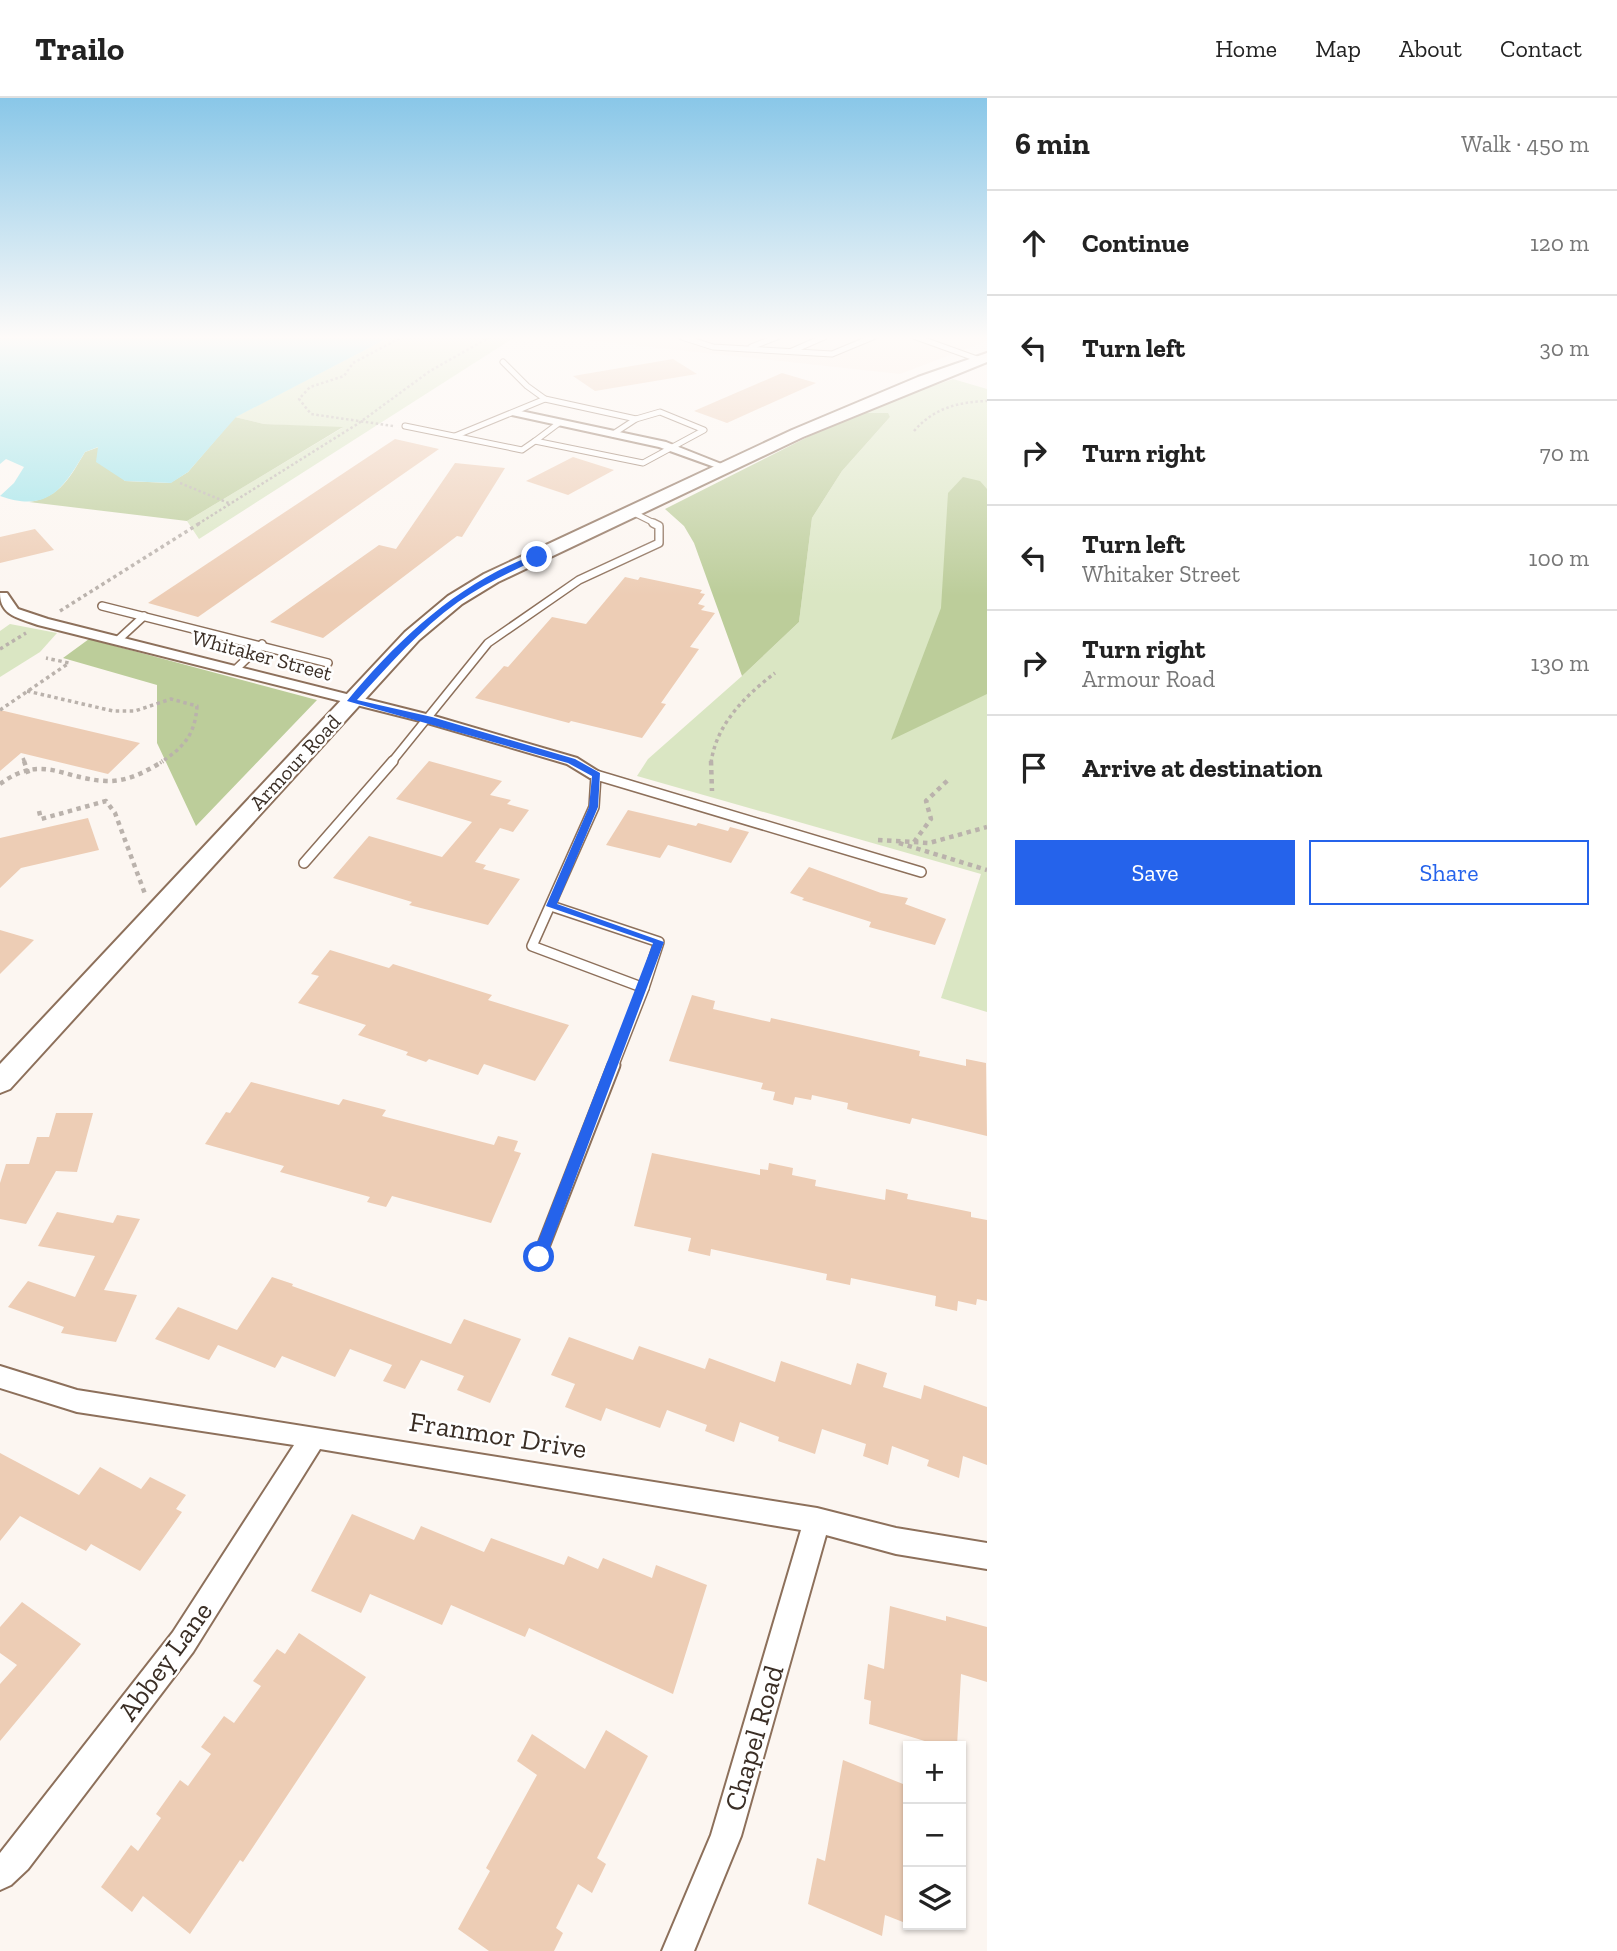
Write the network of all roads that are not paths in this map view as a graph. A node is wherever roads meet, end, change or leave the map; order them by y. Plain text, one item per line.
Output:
1 (488, 423) edge
2 (557, 423) edge
3 (566, 423) edge
4 (629, 423) edge
5 (688, 423) edge
6 (819, 423) edge
7 (405, 426) road end
8 (613, 434) junction
9 (454, 436) junction
10 (535, 440) junction
11 (673, 448) junction
12 (723, 467) junction
13 (630, 511) junction
14 (2, 596) edge
15 (102, 606) dead end
16 (144, 616) junction
17 (118, 640) junction
18 (262, 644) junction
19 (328, 663) dead end
20 (236, 669) junction
21 (351, 701) junction
22 (429, 719) junction
23 (596, 775) junction
24 (304, 863) dead end
25 (921, 872) dead end
26 (551, 906) junction
27 (644, 988) junction
28 (0, 1082) edge
29 (539, 1257) dead end
30 (0, 1377) edge
31 (314, 1437) junction
32 (817, 1520) junction
33 (987, 1556) edge
34 (0, 1874) edge
35 (678, 1951) edge

1 - 9 lane
2 - 10 lane
3 - 8 street
4 - 8 lane
5 - 11 lane
6 - 12 main road, Armour Road
7 - 9 lane
8 - 11 street
9 - 10 lane
10 - 11 lane
11 - 12 street
12 - 13 main road, Armour Road
13 - 21 main road, Armour Road
13 - 22 lane
14 - 17 street, Whitaker Street
15 - 16 lane
16 - 17 lane
16 - 18 lane
17 - 20 street, Whitaker Street
18 - 19 lane
18 - 20 lane
20 - 21 street, Whitaker Street
21 - 22 street, Whitaker Street
21 - 28 main road, Armour Road
22 - 23 street, Whitaker Street
22 - 24 lane
23 - 25 lane
23 - 26 lane
26 - 27 lane
26 - 27 lane
27 - 29 lane
30 - 31 street, Franmor Drive
31 - 32 street, Franmor Drive
31 - 34 street, Abbey Lane
32 - 33 street, Franmor Drive
32 - 35 street, Chapel Road

